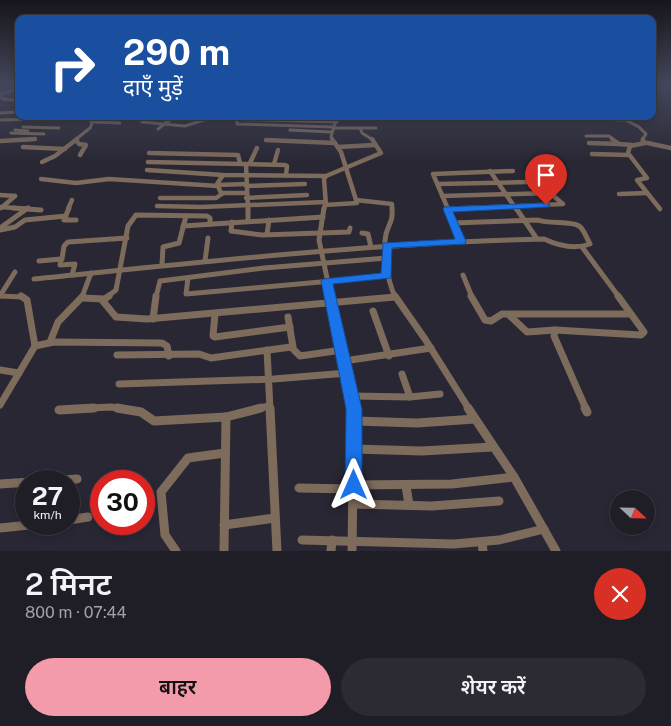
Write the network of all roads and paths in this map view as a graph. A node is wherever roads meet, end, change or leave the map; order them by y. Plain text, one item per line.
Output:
1 (15, 112) edge
2 (0, 113) edge
3 (15, 119) edge
4 (0, 120) edge
5 (162, 120) edge
6 (194, 120) edge
7 (204, 120) edge
8 (237, 120) edge
9 (320, 120) edge
10 (625, 120) edge
11 (169, 121) joint
12 (91, 122) joint
13 (142, 122) dead end
14 (120, 123) dead end
15 (151, 124) junction
16 (191, 124) junction
17 (335, 124) edge
18 (164, 125) junction
19 (23, 127) dead end
20 (59, 128) dead end
21 (360, 128) junction
22 (376, 128) dead end
23 (144, 129) dead end
24 (158, 129) dead end
25 (290, 130) dead end
26 (50, 131) dead end
27 (44, 134) dead end
28 (586, 136) dead end
29 (35, 140) dead end
30 (76, 140) junction
31 (266, 140) dead end
32 (0, 141) edge
33 (589, 143) dead end
34 (645, 143) junction
35 (620, 144) junction
36 (336, 145) junction
37 (374, 145) junction
38 (632, 145) junction
39 (670, 146) edge
40 (23, 147) dead end
41 (257, 148) dead end
42 (65, 149) junction
43 (278, 150) dead end
44 (149, 153) dead end
45 (592, 154) dead end
46 (80, 155) dead end
47 (629, 155) junction
48 (42, 162) dead end
49 (148, 162) dead end
50 (213, 163) junction
51 (240, 163) junction
52 (248, 163) junction
53 (274, 164) junction
54 (346, 167) junction
55 (147, 170) dead end
56 (512, 171) dead end
57 (490, 172) junction
58 (215, 174) junction
59 (245, 174) junction
60 (223, 175) junction
61 (286, 175) junction
62 (326, 176) junction
63 (41, 179) dead end
64 (498, 182) junction
65 (526, 182) dead end
66 (305, 184) dead end
67 (438, 184) junction
68 (218, 185) junction
69 (246, 185) junction
70 (647, 193) junction
71 (222, 194) junction
72 (506, 194) junction
73 (619, 194) dead end
74 (0, 195) edge
75 (307, 195) dead end
76 (246, 196) junction
77 (442, 196) junction
78 (160, 198) dead end
79 (72, 200) dead end
80 (356, 200) junction
81 (326, 203) junction
82 (247, 204) junction
83 (157, 206) dead end
84 (1, 207) edge
85 (514, 207) junction
86 (28, 208) junction
87 (448, 209) junction
88 (660, 209) dead end
89 (41, 210) dead end
90 (66, 216) junction
91 (186, 216) junction
92 (323, 217) junction
93 (76, 220) dead end
94 (269, 220) junction
95 (248, 221) junction
96 (525, 221) junction
97 (232, 222) junction
98 (453, 223) junction
99 (210, 224) junction
100 (184, 226) junction
101 (350, 228) dead end
102 (0, 229) edge
103 (320, 232) junction
104 (268, 234) junction
105 (362, 234) dead end
106 (127, 238) junction
107 (208, 238) dead end
108 (538, 239) junction
109 (461, 241) junction
110 (387, 246) junction
111 (371, 247) junction
112 (582, 247) junction
113 (320, 251) junction
114 (387, 258) junction
115 (62, 259) junction
116 (39, 261) dead end
117 (205, 261) junction
118 (323, 263) junction
119 (162, 265) junction
120 (121, 270) junction
121 (15, 272) dead end
122 (91, 273) junction
123 (72, 275) junction
124 (463, 275) dead end
125 (387, 276) junction
126 (188, 278) junction
127 (34, 279) dead end
128 (327, 281) junction
129 (0, 296) edge
130 (395, 297) junction
131 (82, 298) junction
132 (102, 300) junction
133 (332, 302) junction
134 (373, 311) dead end
135 (215, 314) junction
136 (510, 314) junction
137 (630, 314) junction
138 (288, 317) dead end
139 (154, 319) junction
140 (290, 327) junction
141 (554, 330) junction
142 (50, 342) junction
143 (35, 346) junction
144 (293, 347) junction
145 (430, 348) junction
146 (267, 350) junction
147 (342, 350) junction
148 (117, 355) dead end
149 (170, 356) junction
150 (389, 356) junction
151 (344, 361) junction
152 (0, 370) edge
153 (19, 373) junction
154 (347, 373) junction
155 (402, 374) dead end
156 (269, 379) junction
157 (120, 384) dead end
158 (440, 394) dead end
159 (352, 396) junction
160 (410, 396) junction
161 (0, 405) edge
162 (269, 406) junction
163 (59, 410) dead end
164 (587, 412) dead end
165 (226, 418) junction
166 (475, 419) junction
167 (355, 421) junction
168 (492, 447) junction
169 (354, 449) junction
170 (225, 453) junction
171 (514, 477) junction
172 (15, 483) edge
173 (0, 484) edge
174 (406, 486) junction
175 (354, 487) junction
176 (299, 488) dead end
177 (499, 501) dead end
178 (353, 504) junction
179 (409, 505) junction
180 (88, 517) dead end
181 (80, 518) edge
182 (275, 518) junction
183 (224, 525) junction
184 (15, 526) edge
185 (0, 528) edge
186 (544, 529) junction
187 (302, 540) dead end
188 (332, 540) junction
189 (352, 541) junction
190 (483, 547) edge
191 (176, 551) edge
192 (224, 551) edge
193 (277, 551) edge
194 (331, 551) edge
195 (352, 551) edge
196 (556, 551) edge

1 - 2 street
3 - 4 street
5 - 11 street
6 - 16 street
7 - 16 street
8 - 17 street
9 - 17 street
10 - 34 street
11 - 18 street
12 - 14 street
12 - 30 street
13 - 15 street
15 - 18 street
15 - 23 street
16 - 18 street
17 - 21 street
17 - 25 street
17 - 36 street
18 - 24 street
19 - 20 street
21 - 22 street
21 - 37 street
26 - 27 street
28 - 35 street
29 - 32 street
30 - 42 street
30 - 46 street
31 - 36 street
33 - 35 street
34 - 38 street
34 - 39 street
35 - 38 street
36 - 37 street
36 - 54 street
37 - 54 street
38 - 47 street
40 - 42 street
41 - 52 street
42 - 48 street
43 - 53 street
44 - 51 street
45 - 47 street
47 - 70 street
49 - 50 street
50 - 51 street
50 - 58 street
51 - 52 street
52 - 53 street
52 - 59 street
53 - 61 street
54 - 62 street
54 - 80 street
55 - 58 street
56 - 57 street
57 - 64 street
57 - 67 street
58 - 60 street
59 - 60 street
59 - 61 street
59 - 69 street
60 - 68 street
61 - 62 street
62 - 81 street
63 - 68 street
64 - 65 street
64 - 67 street
64 - 72 street
66 - 69 street
67 - 77 street
68 - 69 street
68 - 71 street
69 - 76 street
70 - 73 street
70 - 88 street
71 - 76 street
71 - 78 street
72 - 77 street
72 - 85 street
72 - 85 street
74 - 84 street
75 - 76 street
76 - 82 street
77 - 87 street
79 - 90 street
80 - 81 street
80 - 110 street
81 - 82 street
81 - 92 street
82 - 83 street
82 - 95 street
84 - 86 street
85 - 87 street
85 - 96 street
86 - 89 street
86 - 102 street
87 - 98 street
90 - 93 street
90 - 102 street
91 - 99 street
91 - 100 street
91 - 106 street
92 - 94 street
92 - 103 street
94 - 95 street
94 - 104 street
95 - 97 street
96 - 98 street
96 - 108 street
96 - 112 street
97 - 99 street
97 - 104 street
98 - 109 street
99 - 100 street
100 - 119 street
101 - 103 street
103 - 104 street
103 - 113 street
105 - 111 street
106 - 115 street
106 - 120 street
107 - 117 street
108 - 109 street
108 - 112 street
109 - 110 street
110 - 111 street
110 - 114 street
111 - 113 street
112 - 137 street
113 - 117 street
113 - 118 street
114 - 118 street
114 - 125 street
115 - 116 street
115 - 123 street
117 - 119 street
118 - 126 street
118 - 128 street
119 - 120 street
120 - 122 street
120 - 132 street
121 - 129 street
122 - 123 street
122 - 131 street
123 - 127 street
124 - 136 street
125 - 128 street
125 - 130 street
126 - 128 street
126 - 139 street
128 - 133 street
129 - 143 street
130 - 133 street
130 - 145 street
131 - 132 street
131 - 142 street
132 - 139 street
133 - 135 street
133 - 147 street
134 - 150 street
135 - 139 street
135 - 140 street
136 - 137 street
136 - 141 street
137 - 141 street
138 - 140 street
140 - 144 street
141 - 164 street
142 - 143 street
142 - 149 street
143 - 153 street
144 - 146 street
144 - 147 street
145 - 150 street
145 - 166 street
146 - 149 street
146 - 156 street
147 - 151 street
148 - 149 street
150 - 151 street
151 - 154 street
152 - 153 street
153 - 161 street
154 - 156 street
154 - 159 street
155 - 160 street
156 - 157 street
156 - 162 street
158 - 160 street
159 - 160 street
159 - 167 street
162 - 165 street
162 - 182 street
163 - 165 street
165 - 170 street
166 - 167 street
166 - 168 street
167 - 169 street
168 - 169 street
168 - 171 street
169 - 175 street
170 - 183 street
170 - 191 street
171 - 174 street
171 - 186 street
172 - 173 street
174 - 175 street
174 - 179 street
175 - 176 street
175 - 178 street
177 - 179 street
178 - 179 street
178 - 189 street
180 - 181 street
182 - 183 street
182 - 193 street
183 - 192 street
184 - 185 street
186 - 190 street
186 - 196 street
187 - 188 street
188 - 189 street
188 - 194 street
189 - 190 street
189 - 195 street

